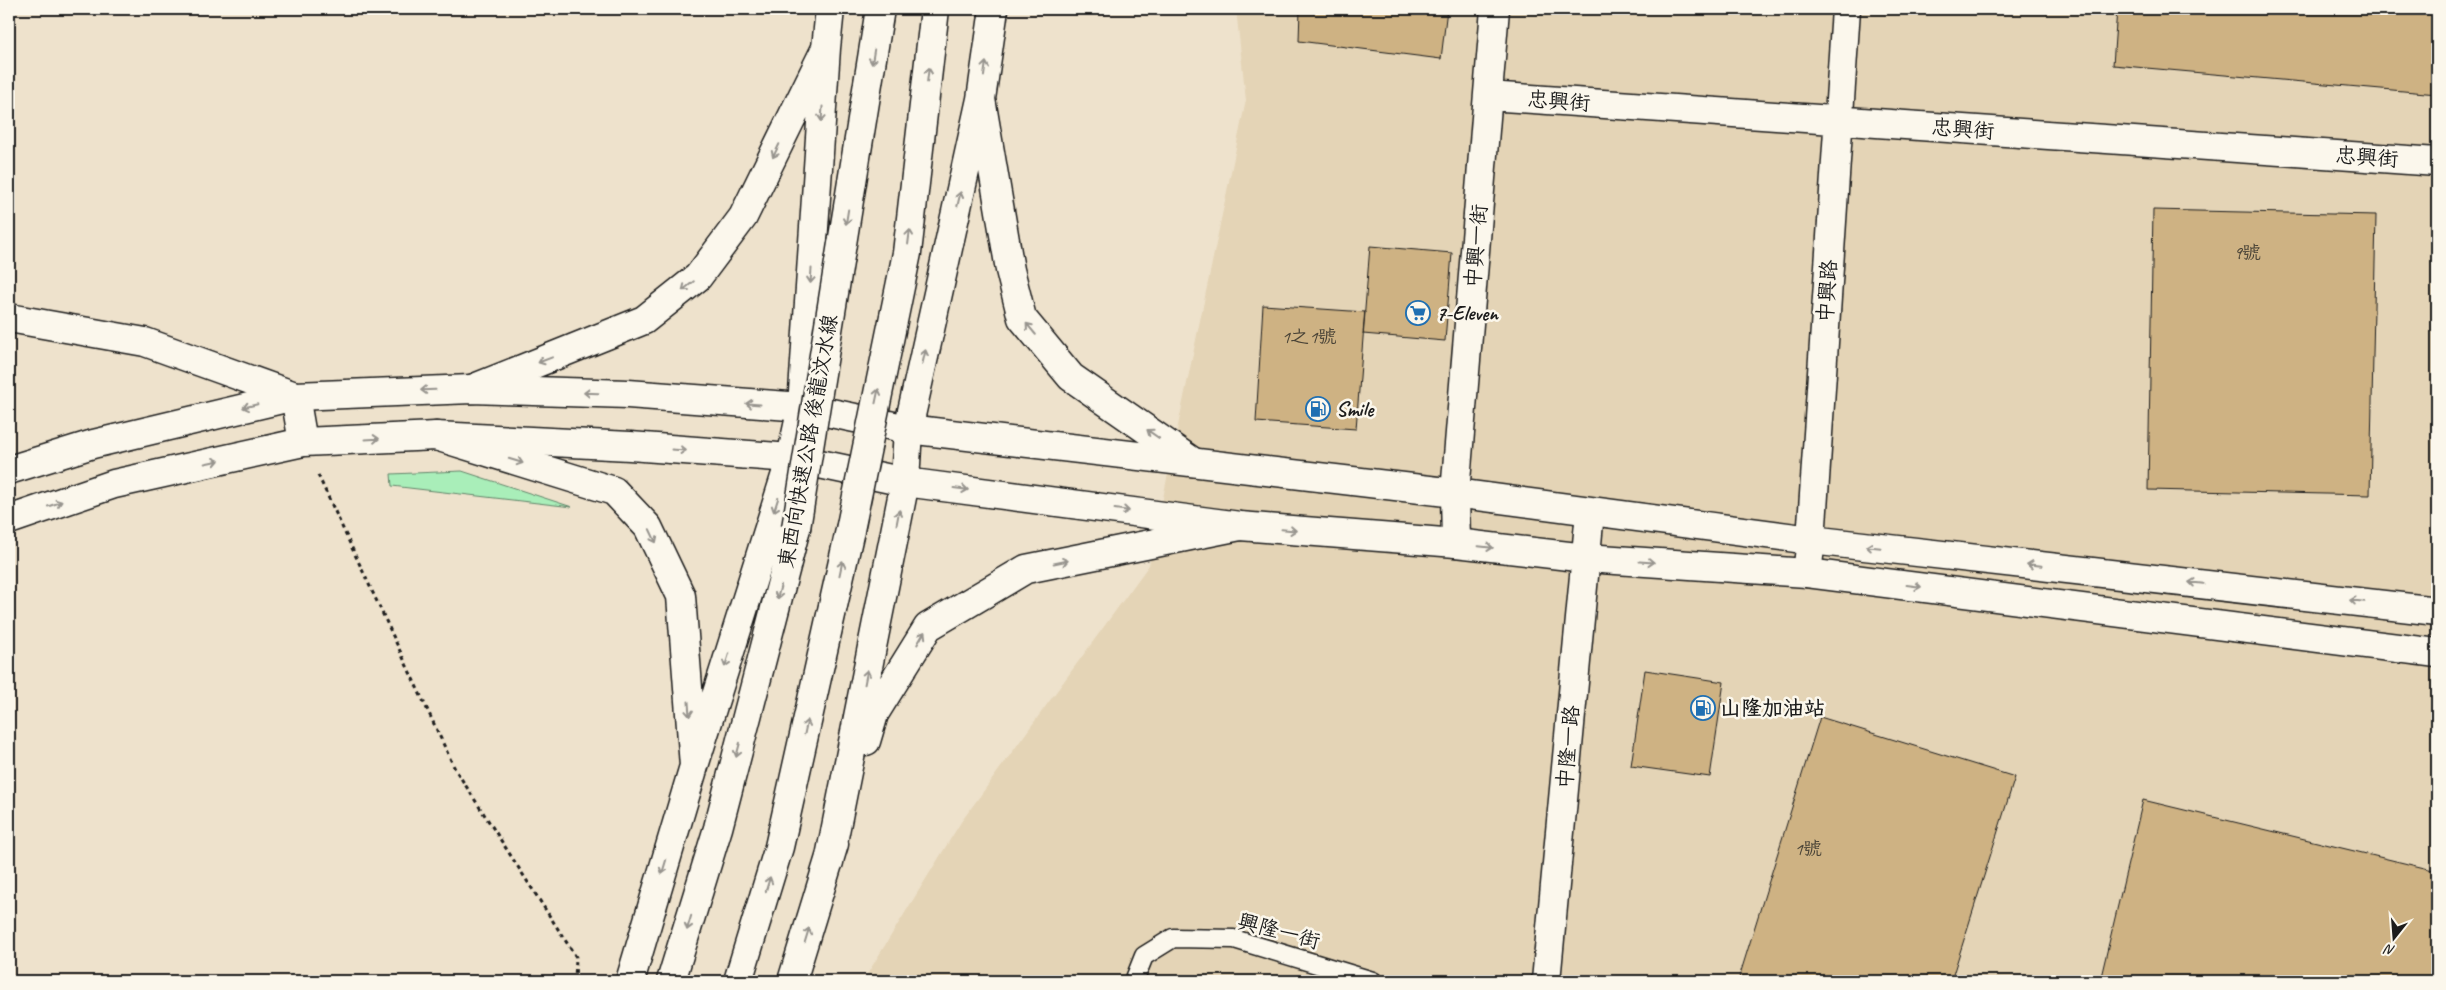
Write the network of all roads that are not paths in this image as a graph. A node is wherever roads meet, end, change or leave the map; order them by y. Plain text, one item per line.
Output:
1 (830, 9) edge
2 (880, 9) edge
3 (935, 9) edge
4 (994, 9) edge
5 (1495, 9) edge
6 (1846, 9) edge
7 (826, 48) junction
8 (1488, 96) junction
9 (981, 100) junction
10 (1838, 120) junction
11 (2437, 162) edge
12 (9, 318) edge
13 (472, 389) junction
14 (295, 396) junction
15 (802, 407) junction
16 (908, 430) junction
17 (436, 436) junction
18 (303, 442) junction
19 (791, 458) junction
20 (1193, 462) junction
21 (9, 470) edge
22 (905, 482) junction
23 (1455, 493) junction
24 (1590, 512) junction
25 (9, 520) edge
26 (1240, 526) junction
27 (1811, 540) junction
28 (1456, 544) junction
29 (1586, 558) junction
30 (1807, 573) junction
31 (2437, 611) edge
32 (2437, 653) edge
33 (694, 766) junction
34 (829, 862) junction
35 (630, 981) edge
36 (671, 981) edge
37 (738, 981) edge
38 (792, 981) edge
39 (1134, 981) edge
40 (1373, 981) edge
41 (1546, 981) edge

1 - 7 main road
2 -> 36 main road, 東西向快速公路 後龍汶水線, bridge
37 -> 3 main road, bridge
9 -> 4 main road
5 - 8 main road, 中興一街
6 - 10 main road, 中興路
7 -> 13 main road
7 -> 15 main road
8 - 10 main road, 忠興街
8 - 23 main road, 中興一街
16 -> 9 main road
20 -> 9 main road
10 - 11 main road, 忠興街
10 - 27 main road, 中興路
12 - 14 main road
13 -> 14 main road
15 -> 13 main road
14 - 18 main road
14 -> 21 main road
15 - 16 main road
15 - 19 main road
16 - 20 main road
16 - 22 main road
18 -> 17 main road
17 -> 19 main road
17 -> 33 main road
25 -> 18 main road
19 - 22 main road
19 -> 33 main road
20 - 23 main road
22 -> 26 main road
34 -> 22 main road
23 - 24 main road
23 - 28 main road, 中興一街
24 - 27 main road
24 - 29 main road, 中隆一路
26 -> 28 main road
34 -> 26 main road
27 - 30 main road, 中興路
31 -> 27 main road
28 -> 29 main road
29 -> 30 main road
29 - 41 main road, 中隆一路
30 -> 32 main road
33 -> 35 main road
38 -> 34 main road
39 - 40 lane, 興隆一街

